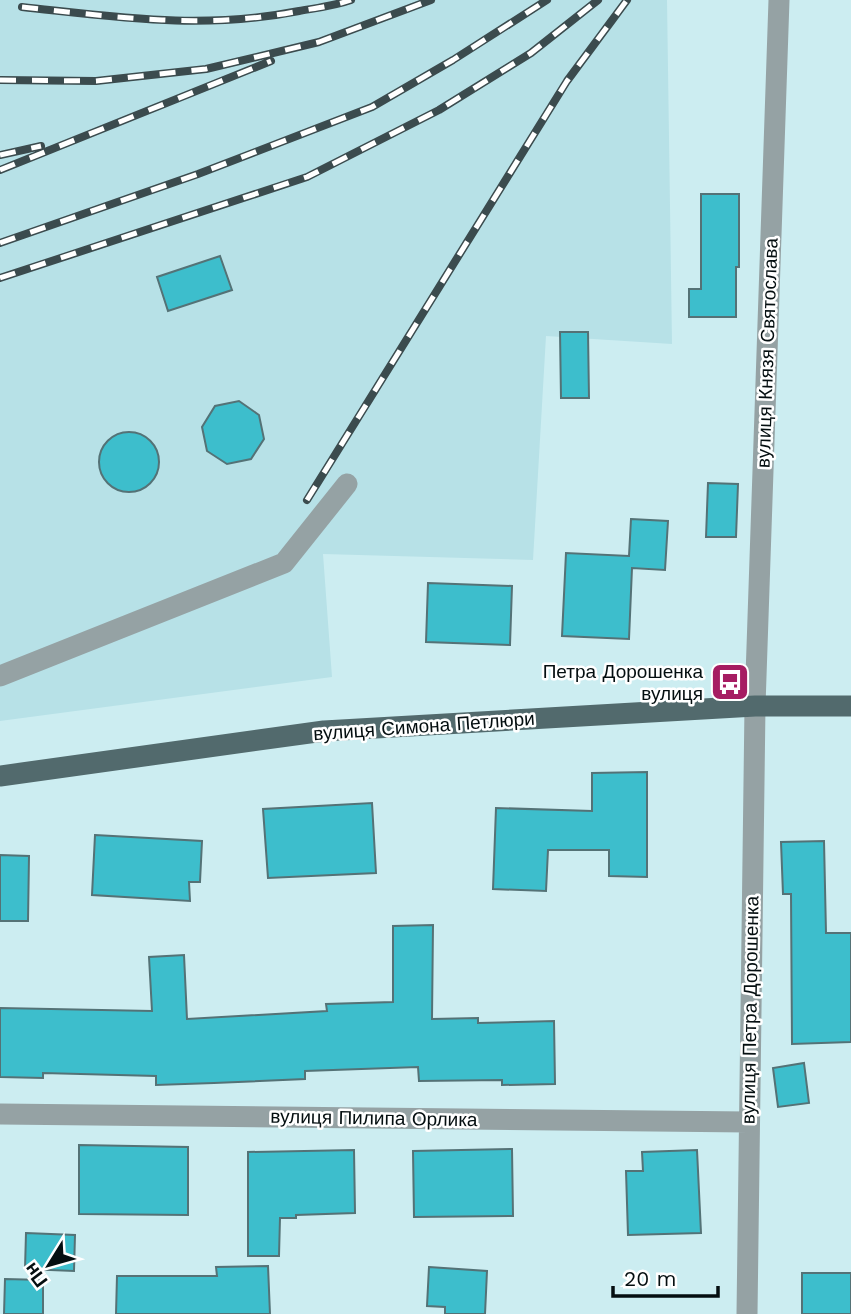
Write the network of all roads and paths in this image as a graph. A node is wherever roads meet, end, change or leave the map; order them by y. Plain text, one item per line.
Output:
1 (779, 0) edge
2 (347, 484) dead end
3 (0, 676) edge
4 (754, 706) junction
5 (851, 706) edge
6 (0, 776) edge
7 (0, 1114) edge
8 (748, 1122) junction
9 (747, 1314) edge

1 - 4 street, вулиця Князя Святослава
2 - 3 street
4 - 5 main road, вулиця Симона Петлюри
4 - 6 main road, вулиця Симона Петлюри
4 - 8 street, вулиця Петра Дорошенка
7 - 8 street, вулиця Пилипа Орлика
8 - 9 street, вулиця Петра Дорошенка

